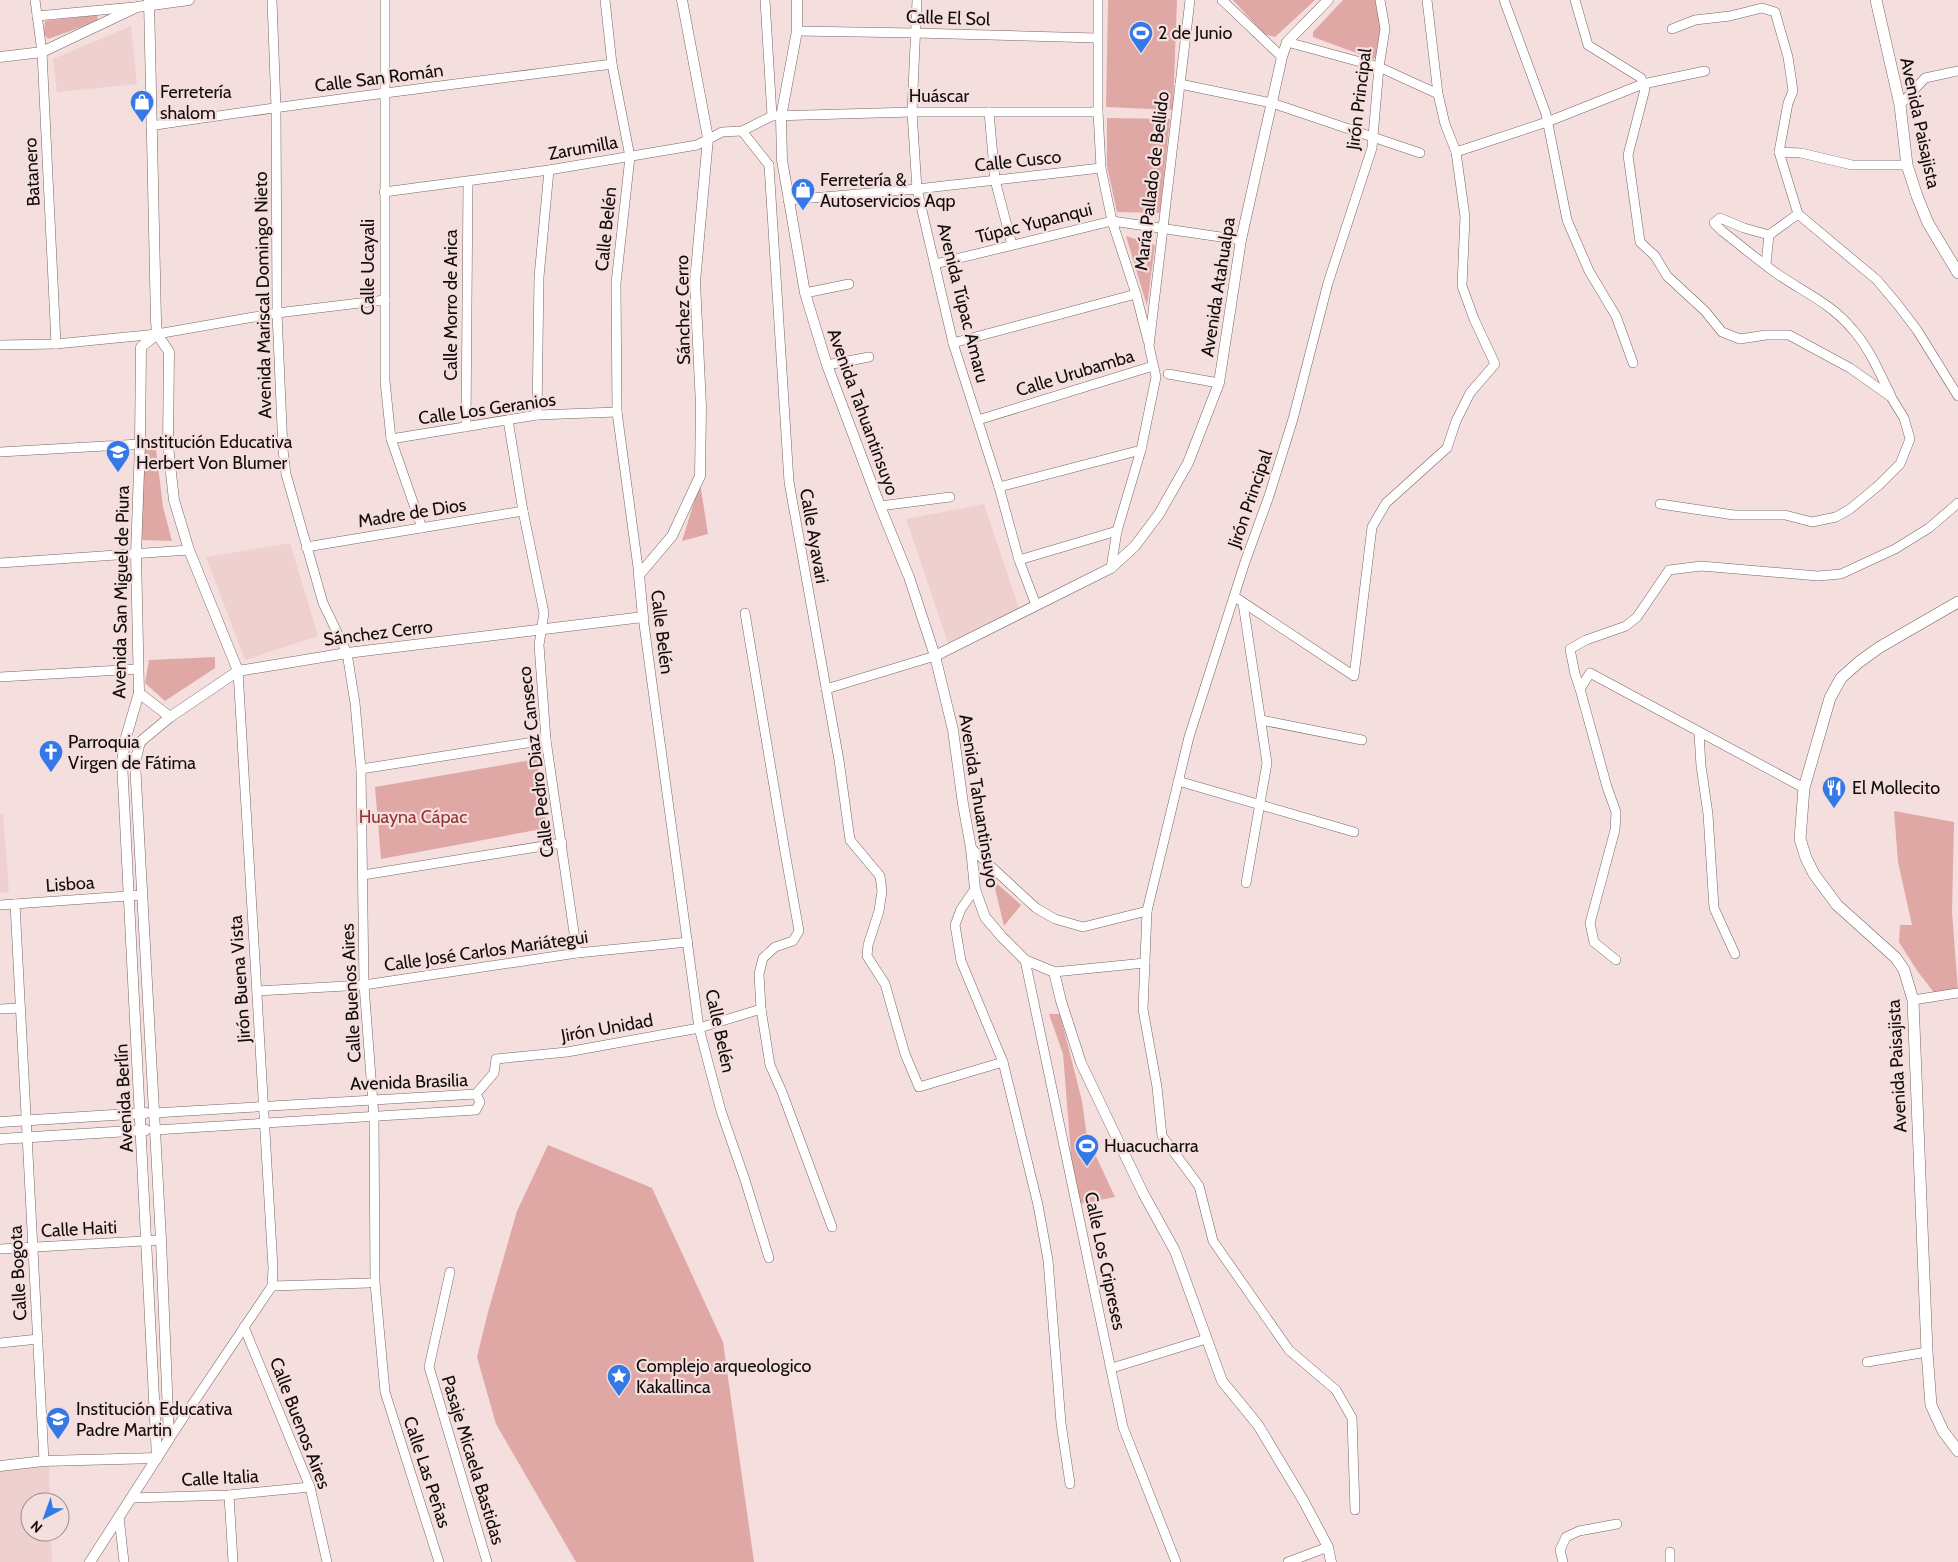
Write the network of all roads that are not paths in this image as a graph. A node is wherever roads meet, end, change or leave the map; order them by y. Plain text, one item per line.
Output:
1 (35, 0) edge
2 (189, 0) edge
3 (272, 0) edge
4 (385, 0) edge
5 (605, 0) edge
6 (682, 0) edge
7 (765, 0) edge
8 (797, 0) edge
9 (917, 0) edge
10 (1098, 0) edge
11 (1190, 0) edge
12 (1222, 0) edge
13 (1328, 0) edge
14 (1380, 0) edge
15 (1427, 0) edge
16 (1504, 0) edge
17 (1575, 0) edge
18 (1876, 0) edge
19 (149, 2) edge
20 (137, 7) junction
21 (37, 16) junction
22 (1672, 29) dead end
23 (797, 31) junction
24 (915, 33) junction
25 (1097, 38) junction
26 (1287, 42) junction
27 (42, 52) junction
28 (0, 57) edge
29 (1282, 57) junction
30 (612, 64) junction
31 (1379, 66) junction
32 (1704, 71) dead end
33 (1958, 71) edge
34 (1180, 84) junction
35 (1643, 84) junction
36 (384, 94) junction
37 (1438, 94) junction
38 (1272, 103) junction
39 (1900, 105) junction
40 (276, 107) junction
41 (912, 112) junction
42 (989, 112) junction
43 (1098, 112) junction
44 (777, 116) junction
45 (1547, 122) junction
46 (151, 126) junction
47 (742, 131) junction
48 (708, 138) junction
49 (1374, 138) junction
50 (1456, 152) junction
51 (1779, 152) junction
52 (1420, 153) dead end
53 (630, 157) junction
54 (782, 160) junction
55 (769, 165) junction
56 (1908, 165) junction
57 (1101, 168) junction
58 (549, 170) junction
59 (996, 180) junction
60 (468, 182) junction
61 (917, 189) junction
62 (384, 192) junction
63 (788, 200) junction
64 (1798, 214) junction
65 (1112, 221) junction
66 (1164, 228) junction
67 (1769, 235) junction
68 (1240, 240) junction
69 (1012, 245) junction
70 (935, 264) junction
71 (1766, 264) junction
72 (1958, 273) edge
73 (849, 284) dead end
74 (805, 293) junction
75 (1136, 294) junction
76 (384, 300) junction
77 (278, 313) junction
78 (157, 334) junction
79 (953, 343) junction
80 (0, 344) edge
81 (56, 344) junction
82 (1149, 346) junction
83 (869, 357) dead end
84 (1633, 363) dead end
85 (827, 366) junction
86 (1153, 366) junction
87 (1168, 374) dead end
88 (1219, 383) junction
89 (1958, 396) edge
90 (1891, 397) junction
91 (617, 412) junction
92 (537, 415) junction
93 (508, 420) junction
94 (978, 420) junction
95 (466, 427) junction
96 (391, 439) junction
97 (140, 444) junction
98 (1141, 450) junction
99 (0, 452) edge
100 (999, 488) junction
101 (950, 497) dead end
102 (1958, 503) edge
103 (1660, 504) dead end
104 (880, 506) junction
105 (523, 511) junction
106 (422, 528) junction
107 (1117, 532) junction
108 (306, 547) junction
109 (189, 550) junction
110 (136, 554) junction
111 (1019, 560) junction
112 (0, 563) edge
113 (1111, 568) junction
114 (639, 575) junction
115 (1235, 597) junction
116 (1958, 602) edge
117 (1243, 603) junction
118 (1036, 605) junction
119 (745, 613) dead end
120 (644, 617) junction
121 (542, 630) junction
122 (346, 653) junction
123 (935, 656) junction
124 (138, 669) junction
125 (238, 670) junction
126 (0, 677) edge
127 (826, 688) junction
128 (1580, 689) junction
129 (139, 693) junction
130 (170, 717) junction
131 (1261, 720) junction
132 (1699, 733) junction
133 (126, 737) junction
134 (546, 740) junction
135 (1362, 740) dead end
136 (140, 742) junction
137 (361, 769) junction
138 (1178, 781) junction
139 (1804, 788) junction
140 (1260, 805) junction
141 (1354, 832) dead end
142 (562, 843) junction
143 (972, 848) junction
144 (363, 875) junction
145 (1246, 884) dead end
146 (974, 889) junction
147 (142, 895) junction
148 (129, 896) junction
149 (15, 904) junction
150 (0, 905) edge
151 (1147, 911) junction
152 (688, 942) junction
153 (577, 954) junction
154 (1735, 954) dead end
155 (1025, 960) junction
156 (1616, 960) dead end
157 (1145, 963) junction
158 (1054, 972) junction
159 (364, 985) junction
160 (257, 991) junction
161 (1958, 993) edge
162 (1913, 1000) junction
163 (20, 1008) junction
164 (0, 1009) edge
165 (761, 1009) junction
166 (699, 1028) junction
167 (1003, 1062) junction
168 (476, 1094) junction
169 (373, 1100) junction
170 (265, 1106) junction
171 (141, 1113) junction
172 (154, 1113) junction
173 (374, 1117) junction
174 (26, 1120) junction
175 (0, 1122) edge
176 (266, 1123) junction
177 (155, 1130) junction
178 (142, 1131) junction
179 (27, 1138) junction
180 (0, 1139) edge
181 (832, 1227) dead end
182 (160, 1240) junction
183 (147, 1241) junction
184 (33, 1247) junction
185 (0, 1249) edge
186 (769, 1258) dead end
187 (450, 1272) dead end
188 (369, 1283) dead end
189 (272, 1286) junction
190 (244, 1327) junction
191 (38, 1339) junction
192 (1206, 1340) junction
193 (0, 1343) edge
194 (1927, 1352) junction
195 (1867, 1362) dead end
196 (1112, 1368) junction
197 (385, 1392) joint
198 (169, 1439) junction
199 (1958, 1451) edge
200 (157, 1458) junction
201 (44, 1461) junction
202 (0, 1466) edge
203 (1070, 1484) dead end
204 (310, 1488) junction
205 (229, 1495) junction
206 (131, 1498) junction
207 (1355, 1510) dead end
208 (119, 1517) junction
209 (1618, 1524) dead end
210 (1328, 1547) junction
211 (1670, 1552) dead end
212 (90, 1562) edge
213 (124, 1562) edge
214 (233, 1562) edge
215 (327, 1562) edge
216 (439, 1562) edge
217 (487, 1562) edge
218 (1176, 1562) edge
219 (1288, 1562) edge
220 (1331, 1562) edge
221 (1563, 1562) edge
222 (1670, 1562) edge

1 - 21 street, Batanero
2 - 19 street
3 - 40 street, Avenida Mariscal Domingo Nieto
4 - 36 street, Calle Ucayali
5 - 30 street, Calle Belén
6 - 48 street, Sánchez Cerro
7 - 44 street
8 - 23 street, Avenida Tahuantinsuyo
9 - 24 street, Avenida Túpac Amaru
10 - 25 street
11 - 34 street, María Pallado de Bellido
12 - 29 street
13 - 26 street, Avenida Atahualpa
14 - 31 street, Jirón Principal
15 - 37 street
16 - 45 street
17 - 35 street
18 - 39 main road, Avenida Paisajista
19 - 20 street
19 - 46 street
20 - 21 street
20 - 27 street
21 - 27 street, Batanero
22 - 51 street
23 - 24 street, Calle El Sol
23 - 44 street, Avenida Tahuantinsuyo
24 - 25 street, Calle El Sol
24 - 41 street, Avenida Túpac Amaru
25 - 43 street
26 - 29 street, Avenida Atahualpa
26 - 31 street
27 - 28 street
27 - 81 street, Batanero
29 - 38 street, Avenida Atahualpa
30 - 36 street, Calle San Román
30 - 53 street, Calle Belén
31 - 37 street
31 - 49 street, Jirón Principal
32 - 35 street
33 - 39 street
34 - 38 street
34 - 66 street, María Pallado de Bellido
35 - 45 street
35 - 90 street
36 - 40 street, Calle San Román
36 - 62 street, Calle Ucayali
37 - 50 street
38 - 49 street
38 - 68 street, Avenida Atahualpa
39 - 56 main road, Avenida Paisajista
40 - 46 street, Calle San Román
40 - 77 street, Avenida Mariscal Domingo Nieto
41 - 42 street, Huáscar
41 - 44 street, Huáscar
41 - 61 street, Avenida Túpac Amaru
42 - 43 street, Huáscar
42 - 59 street
43 - 57 street
44 - 47 street, Zarumilla
44 - 54 street, Avenida Tahuantinsuyo
45 - 50 street
45 - 84 street
46 - 78 street
47 - 48 street, Zarumilla
47 - 55 street
48 - 53 street, Zarumilla
48 - 114 street, Sánchez Cerro
49 - 52 street
49 - 115 street, Jirón Principal
50 - 117 street
51 - 56 street
51 - 64 street
53 - 58 street, Zarumilla
53 - 91 street, Calle Belén
54 - 55 street
54 - 63 street, Avenida Tahuantinsuyo
55 - 127 street, Calle Ayavari
56 - 72 main road, Avenida Paisajista
57 - 59 street, Calle Cusco
57 - 65 street
58 - 60 street, Zarumilla
58 - 92 street
59 - 61 street, Calle Cusco
59 - 69 street
60 - 62 street, Zarumilla
60 - 95 street, Calle Morro de Arica
61 - 63 street, Calle Cusco
61 - 70 street, Avenida Túpac Amaru
62 - 76 street, Calle Ucayali
63 - 74 street, Avenida Tahuantinsuyo
64 - 67 street
64 - 89 street
65 - 66 street
65 - 69 street, Túpac Yupanqui
65 - 75 street
66 - 68 street
66 - 82 street, María Pallado de Bellido
67 - 71 street
67 - 71 street
68 - 88 street, Avenida Atahualpa
69 - 70 street, Túpac Yupanqui
70 - 79 street, Avenida Túpac Amaru
71 - 90 street
73 - 74 street
74 - 85 street, Avenida Tahuantinsuyo
75 - 79 street
75 - 82 street
76 - 77 street
76 - 96 street, Calle Ucayali
77 - 78 street
77 - 108 street, Avenida Mariscal Domingo Nieto
78 - 81 street
78 - 97 street, Avenida San Miguel de Piura
78 - 109 street
79 - 94 street, Avenida Túpac Amaru
80 - 81 street
82 - 86 street, María Pallado de Bellido
83 - 85 street
85 - 104 street, Avenida Tahuantinsuyo
86 - 94 street, Calle Urubamba
86 - 98 street
87 - 88 street
88 - 113 street, Avenida Atahualpa
90 - 103 street
91 - 92 street, Calle Los Geranios
91 - 114 street, Calle Belén
92 - 93 street, Calle Los Geranios
93 - 95 street, Calle Los Geranios
93 - 105 street, Calle Pedro Diaz Canseco
94 - 100 street, Avenida Túpac Amaru
95 - 96 street, Calle Los Geranios
96 - 106 street, Calle Ucayali
97 - 99 street
97 - 110 street, Avenida San Miguel de Piura
98 - 100 street
98 - 107 street
100 - 111 street, Avenida Túpac Amaru
101 - 104 street
102 - 128 street
104 - 123 street, Avenida Tahuantinsuyo
105 - 106 street, Madre de Dios
105 - 121 street, Calle Pedro Diaz Canseco
106 - 108 street, Madre de Dios
107 - 111 street
107 - 113 street
108 - 122 street, Avenida Mariscal Domingo Nieto
109 - 110 street
109 - 125 street
110 - 112 street
110 - 124 street, Avenida San Miguel de Piura
111 - 118 street, Avenida Túpac Amaru
113 - 118 street, Avenida Atahualpa
114 - 120 street, Calle Belén
115 - 117 street
115 - 138 street, Jirón Principal
116 - 139 main road, Avenida Paisajista
117 - 131 street
118 - 123 street, Avenida Atahualpa
119 - 165 street
120 - 121 street, Sánchez Cerro
120 - 152 street, Calle Belén
121 - 122 street, Sánchez Cerro
121 - 134 street, Calle Pedro Diaz Canseco
122 - 125 street, Sánchez Cerro
122 - 137 street, Calle Buenos Aires
123 - 127 street
123 - 143 street, Avenida Tahuantinsuyo
124 - 126 street
124 - 129 street, Avenida San Miguel de Piura
125 - 130 street, Sánchez Cerro
125 - 160 street, Jirón Buena Vista
127 - 167 street, Calle Ayavari
128 - 132 street
128 - 156 street
129 - 130 street
129 - 133 street, Avenida San Miguel de Piura
130 - 136 street, Sánchez Cerro
131 - 135 street
131 - 140 street
132 - 139 street
132 - 154 street
133 - 136 street
133 - 148 street, Avenida Berlín
134 - 137 street
134 - 142 street, Calle Pedro Diaz Canseco
136 - 147 street, Avenida Berlín
137 - 144 street, Calle Buenos Aires
138 - 140 street
138 - 151 street, Jirón Principal
139 - 162 main road, Avenida Paisajista
140 - 141 street
140 - 145 street
142 - 144 street
142 - 153 street, Calle Pedro Diaz Canseco
143 - 146 street, Avenida Tahuantinsuyo
143 - 151 street
144 - 159 street, Calle Buenos Aires
146 - 155 street, Avenida Tahuantinsuyo
146 - 167 street
147 - 148 street, Lisboa
147 - 172 street, Avenida Berlín
148 - 149 street, Lisboa
148 - 171 street, Avenida Berlín
149 - 150 street, Lisboa
149 - 163 street, Calle Bogota
151 - 157 street, Jirón Principal
152 - 153 street, Calle José Carlos Mariátegui
152 - 166 street, Calle Belén
153 - 159 street, Calle José Carlos Mariátegui
155 - 158 street, Avenida Tahuantinsuyo
155 - 196 street, Calle Los Cripreses
157 - 158 street
157 - 207 street, Jirón Principal
158 - 192 street
159 - 160 street, Calle José Carlos Mariátegui
159 - 169 street, Calle Buenos Aires
160 - 170 street, Jirón Buena Vista
161 - 162 street
162 - 194 main road, Avenida Paisajista
163 - 164 street
163 - 174 street, Calle Bogota
165 - 166 street, Jirón Unidad
165 - 181 street
166 - 168 street, Jirón Unidad
166 - 186 street, Calle Belén
167 - 203 street
168 - 169 street, Avenida Brasilia
168 - 173 street, Avenida Brasilia
169 - 170 street, Avenida Brasilia
169 - 173 street, Calle Buenos Aires
170 - 172 street, Avenida Brasilia
170 - 176 street, Jirón Buena Vista
171 - 172 street, Avenida Brasilia
171 - 174 street, Avenida Brasilia
171 - 178 street, Avenida Berlín
172 - 177 street, Avenida Berlín
173 - 176 street, Avenida Brasilia
173 - 197 street, Calle Buenos Aires
174 - 175 street, Avenida Brasilia
174 - 179 street, Calle Bogota
176 - 177 street, Avenida Brasilia
176 - 189 street, Jirón Buena Vista
177 - 178 street, Avenida Brasilia
177 - 182 street, Avenida Berlín
178 - 179 street, Avenida Brasilia
178 - 183 street, Avenida Berlín
179 - 180 street, Avenida Brasilia
179 - 184 street, Calle Bogota
182 - 183 street, Calle Haiti
182 - 198 street, Avenida Berlín
183 - 184 street, Calle Haiti
183 - 200 street, Avenida Berlín
184 - 185 street, Calle Haiti
184 - 191 street, Calle Bogota
187 - 217 street, Pasaje Micaela Bastidas
188 - 189 street
189 - 190 street
190 - 198 street
190 - 204 street, Calle Buenos Aires
191 - 193 street
191 - 201 street, Calle Bogota
192 - 196 street
192 - 210 street
194 - 195 street
194 - 199 main road, Avenida Paisajista
196 - 218 street, Calle Los Cripreses
197 - 216 street, Calle Las Peñas
198 - 200 street
200 - 201 street
200 - 206 street
201 - 202 street
204 - 205 street, Calle Italia
204 - 215 street, Calle Buenos Aires
205 - 206 street, Calle Italia
205 - 214 street
206 - 208 street
208 - 212 street
208 - 213 street
209 - 221 street
210 - 219 street
210 - 220 street
211 - 222 street

